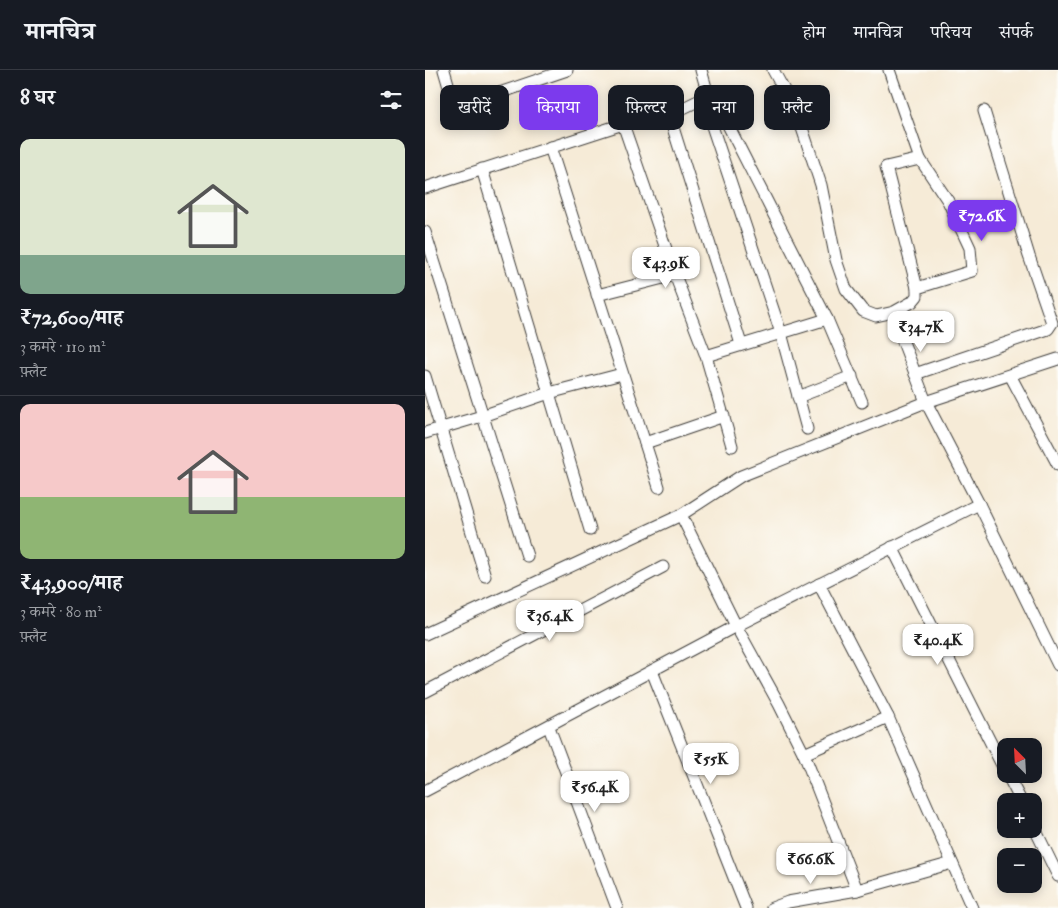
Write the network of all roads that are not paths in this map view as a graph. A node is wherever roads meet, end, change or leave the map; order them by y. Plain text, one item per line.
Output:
1 (443, 70) edge
2 (567, 70) edge
3 (701, 70) edge
4 (773, 70) edge
5 (889, 70) edge
6 (705, 85) edge
7 (983, 111) dead end
8 (608, 129) edge
9 (625, 130) edge
10 (674, 130) edge
11 (713, 130) edge
12 (731, 130) edge
13 (550, 147) junction
14 (920, 159) junction
15 (482, 169) junction
16 (425, 188) edge
17 (425, 232) edge
18 (675, 275) junction
19 (917, 288) junction
20 (597, 296) junction
21 (892, 313) junction
22 (827, 319) junction
23 (781, 333) junction
24 (741, 344) junction
25 (706, 356) junction
26 (1058, 360) edge
27 (622, 374) junction
28 (915, 374) junction
29 (1010, 375) junction
30 (425, 376) edge
31 (852, 376) junction
32 (549, 392) junction
33 (798, 397) junction
34 (862, 402) dead end
35 (926, 402) junction
36 (482, 416) junction
37 (723, 416) junction
38 (807, 428) dead end
39 (442, 429) junction
40 (425, 433) edge
41 (645, 443) junction
42 (732, 446) dead end
43 (1058, 465) edge
44 (659, 487) dead end
45 (979, 504) junction
46 (681, 515) junction
47 (590, 530) dead end
48 (892, 547) junction
49 (527, 556) dead end
50 (663, 567) dead end
51 (485, 576) dead end
52 (819, 584) junction
53 (736, 626) junction
54 (425, 634) edge
55 (1058, 665) edge
56 (652, 671) junction
57 (425, 692) edge
58 (888, 718) junction
59 (549, 726) junction
60 (804, 754) junction
61 (997, 755) edge
62 (425, 792) edge
63 (1039, 838) edge
64 (952, 863) junction
65 (1058, 876) edge
66 (857, 890) junction
67 (617, 908) edge
68 (746, 908) edge
69 (772, 908) edge
70 (972, 908) edge

1 - 2 street
3 - 6 street
4 - 21 street
5 - 14 street
7 - 28 street
8 - 13 street
9 - 18 street
10 - 24 street
11 - 23 street
12 - 22 street
13 - 15 street
13 - 20 street
14 - 19 street
14 - 19 street
15 - 16 street
15 - 32 street
17 - 36 street
18 - 20 street
18 - 25 street
19 - 21 street
20 - 27 street
21 - 28 street
22 - 23 street
22 - 31 street
23 - 24 street
23 - 33 street
24 - 25 street
25 - 37 street
26 - 29 street
27 - 32 street
27 - 41 street
28 - 35 street
29 - 35 street
29 - 43 street
30 - 39 street
31 - 33 street
31 - 34 street
32 - 36 street
32 - 47 street
33 - 38 street
35 - 45 street
35 - 46 street
36 - 39 street
36 - 49 street
37 - 41 street
37 - 42 street
39 - 40 street
39 - 51 street
41 - 44 street
45 - 48 street
45 - 55 street
46 - 53 street
46 - 54 street
48 - 52 street
48 - 61 street
50 - 57 street
52 - 53 street
52 - 58 street
53 - 56 street
53 - 60 street
56 - 59 street
56 - 68 street
58 - 60 street
58 - 64 street
59 - 62 street
59 - 67 street
60 - 66 street
63 - 65 street
64 - 66 street
64 - 70 street
66 - 69 street

